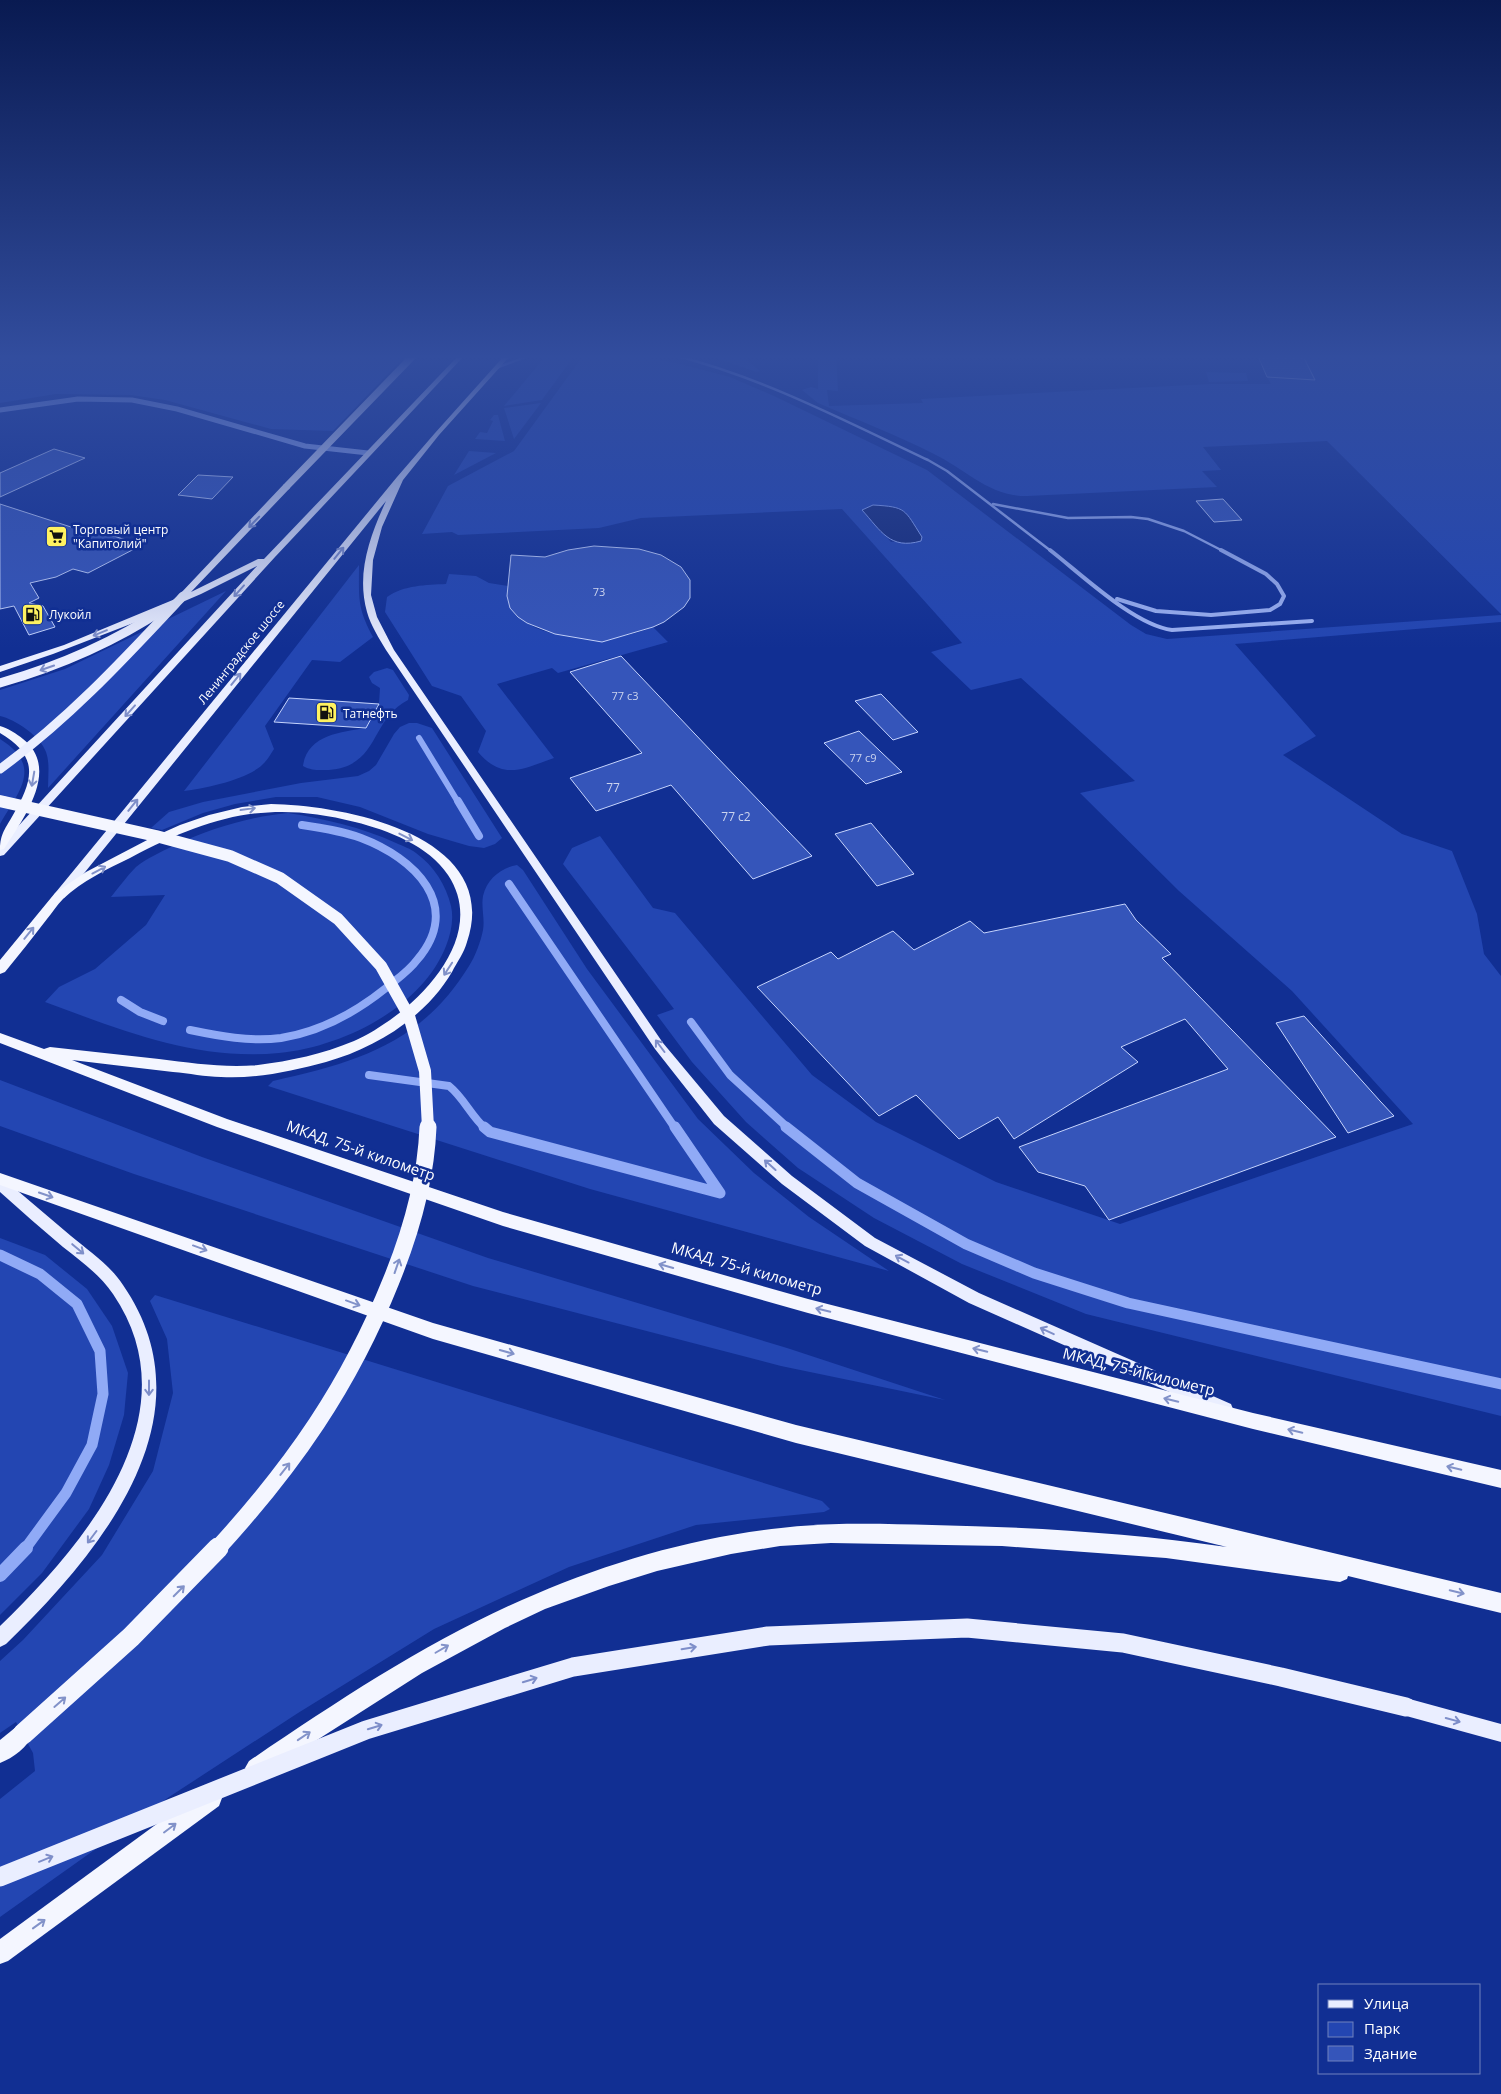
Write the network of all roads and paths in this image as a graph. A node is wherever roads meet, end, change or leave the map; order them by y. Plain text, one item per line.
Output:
1 (368, 453) edge
2 (319, 454) edge
3 (420, 454) edge
4 (915, 454) edge
5 (400, 479) junction
6 (990, 503) junction
7 (272, 555) junction
8 (183, 596) junction
9 (1111, 597) junction
10 (1312, 621) dead end
11 (0, 669) edge
12 (0, 683) edge
13 (0, 729) edge
14 (0, 769) edge
15 (0, 801) edge
16 (0, 846) edge
17 (0, 853) edge
18 (58, 897) junction
19 (0, 969) edge
20 (0, 1038) edge
21 (27, 1049) junction
22 (0, 1179) edge
23 (0, 1184) edge
24 (1252, 1420) junction
25 (1501, 1479) edge
26 (1413, 1581) junction
27 (1501, 1603) edge
28 (0, 1638) edge
29 (1501, 1733) edge
30 (0, 1753) edge
31 (0, 1877) edge
32 (0, 1953) edge

1 - 7 main road
2 -> 8 main road, bridge
3 - 5 main road, Ленинградское шоссе
4 - 6 street
18 -> 5 main road, Ленинградское шоссе
24 -> 5 main road
6 - 9 street
6 - 9 street
7 -> 11 main road
7 -> 17 main road
8 -> 12 main road, bridge
8 - 14 main road, bridge
9 - 10 street
13 -> 16 highway
30 -> 15 highway, bridge
19 -> 18 highway, Ленинградское шоссе
18 -> 21 highway
20 - 21 highway, МКАД, 75-й километр
24 -> 21 highway, МКАД, 75-й километр
22 -> 26 highway
23 -> 28 main road
25 -> 24 highway, МКАД, 75-й километр
26 -> 27 highway
32 -> 26 highway
31 -> 29 main road, bridge

